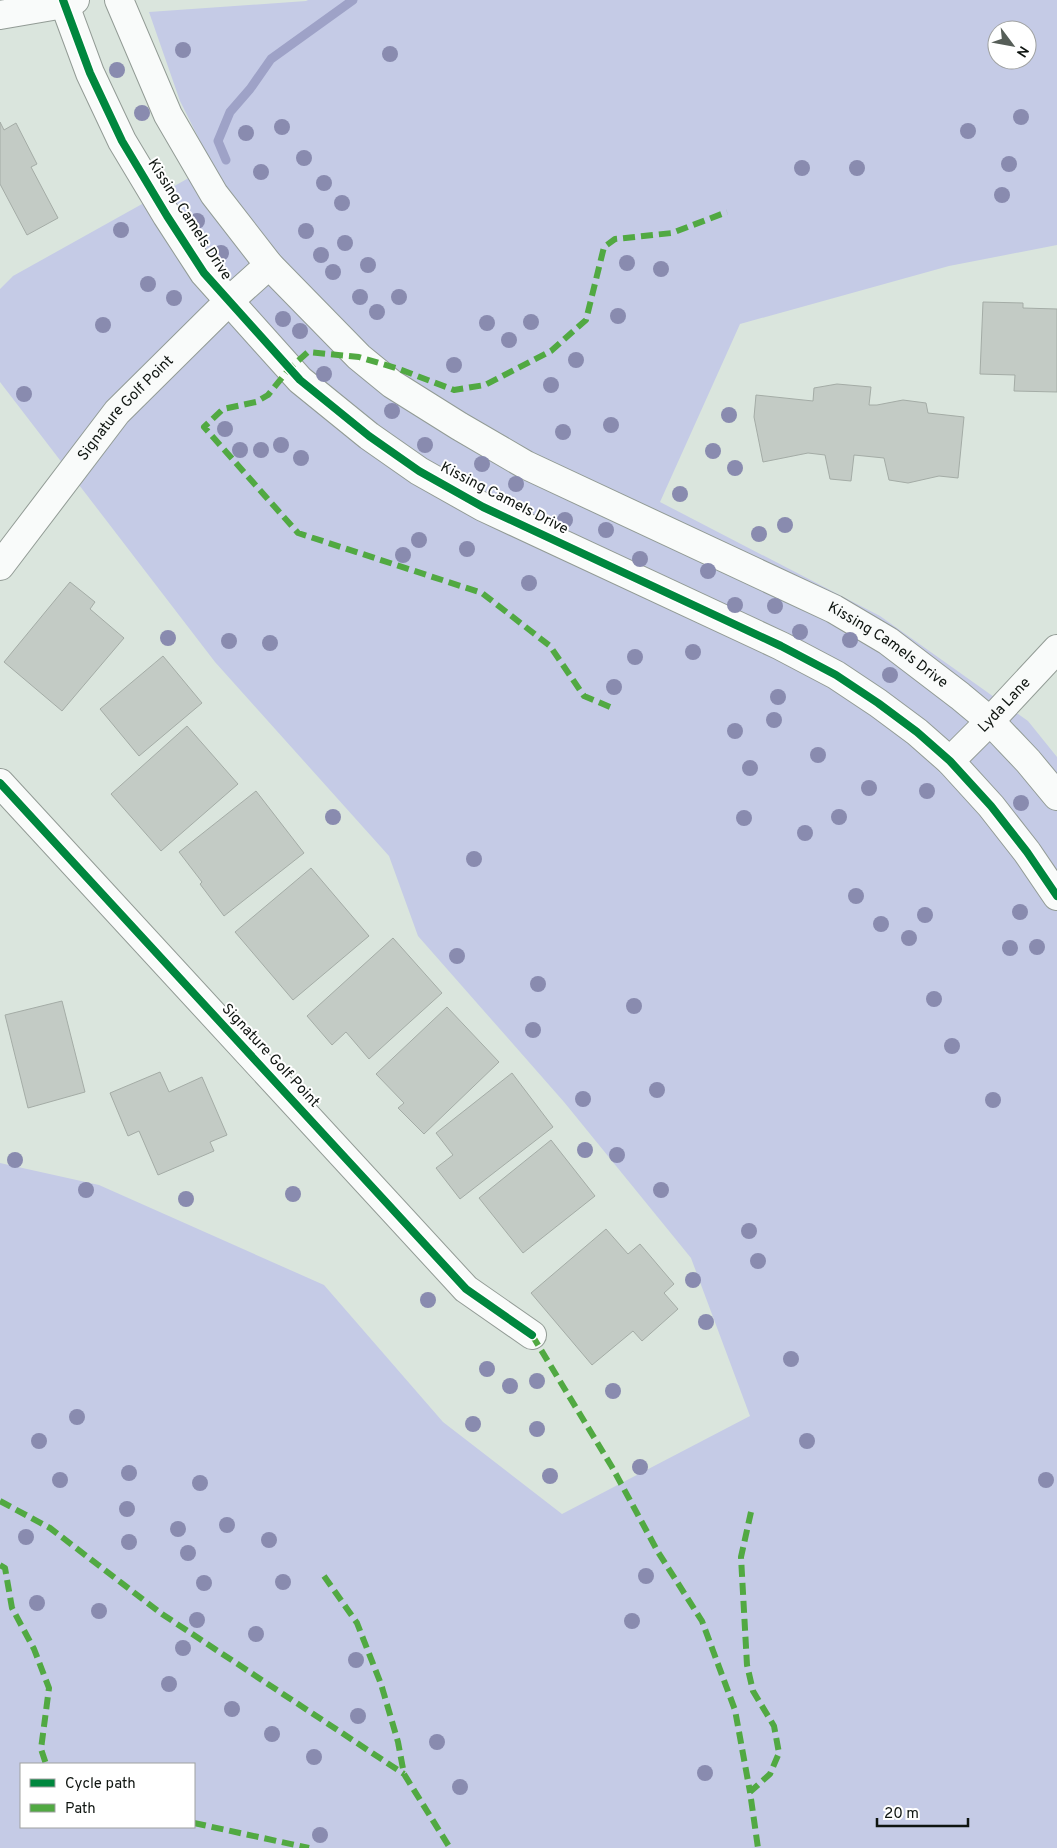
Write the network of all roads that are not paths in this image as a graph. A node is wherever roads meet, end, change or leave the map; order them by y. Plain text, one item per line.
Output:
1 (119, 0) edge
2 (67, 1) edge
3 (0, 15) edge
4 (269, 265) junction
5 (228, 302) junction
6 (0, 566) edge
7 (1057, 649) edge
8 (990, 722) junction
9 (950, 761) junction
10 (0, 783) edge
11 (1057, 796) edge
12 (1057, 896) edge
13 (532, 1335) dead end

1 - 4 street, Kissing Camels Drive
2 - 3 street
2 - 5 street, Kissing Camels Drive
4 - 5 street, Signature Golf Point
4 - 8 street, Kissing Camels Drive
5 - 6 street, Signature Golf Point
5 - 9 street, Kissing Camels Drive
7 - 8 street, Lyda Lane
8 - 9 street, Lyda Lane
8 - 11 street, Kissing Camels Drive
9 - 12 street, Kissing Camels Drive
10 - 13 street, Signature Golf Point

